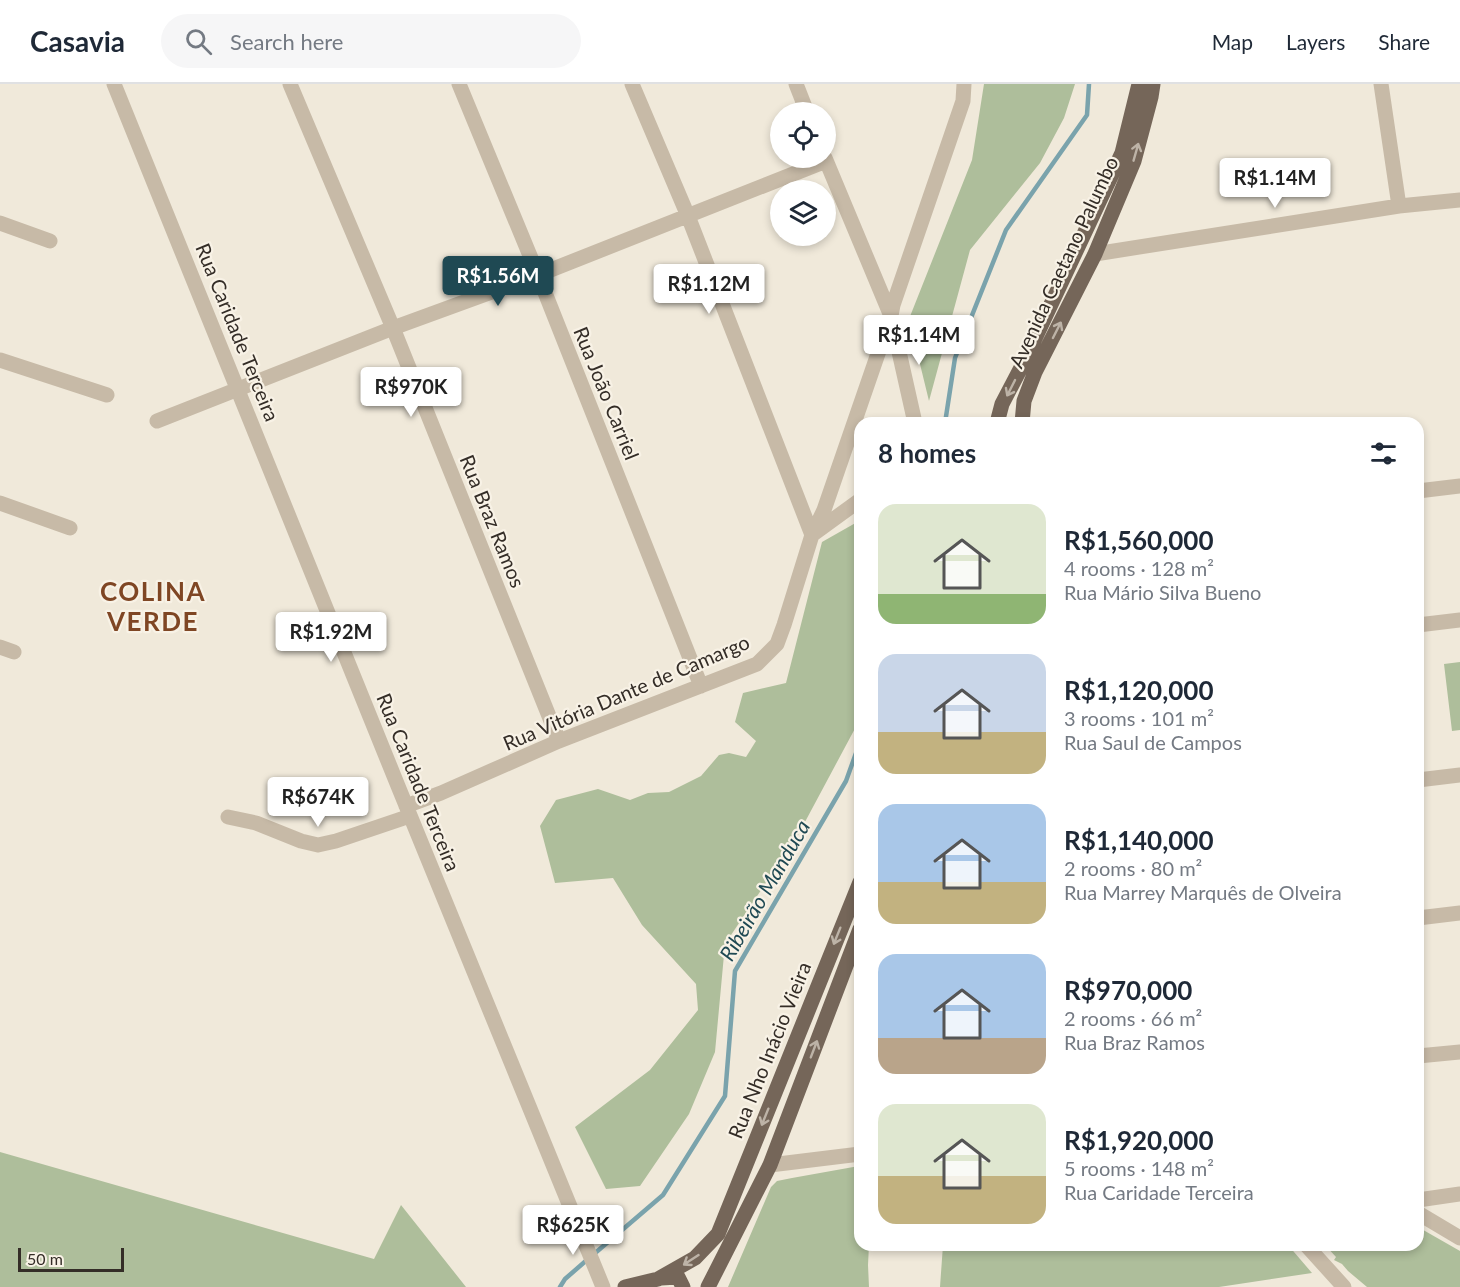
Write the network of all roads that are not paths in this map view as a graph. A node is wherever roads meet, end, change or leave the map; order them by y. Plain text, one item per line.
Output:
1 (114, 84) edge
2 (290, 84) edge
3 (459, 84) edge
4 (632, 84) edge
5 (796, 84) edge
6 (964, 84) edge
7 (1139, 84) edge
8 (1153, 84) edge
9 (1381, 84) edge
10 (803, 102) edge
11 (804, 168) edge
12 (830, 168) edge
13 (1460, 200) edge
14 (1399, 206) junction
15 (688, 216) junction
16 (0, 223) edge
17 (50, 241) dead end
18 (1095, 254) junction
19 (538, 275) junction
20 (891, 316) junction
21 (393, 328) junction
22 (0, 360) edge
23 (238, 389) junction
24 (107, 395) dead end
25 (856, 417) edge
26 (914, 417) edge
27 (999, 417) edge
28 (1023, 417) edge
29 (157, 421) dead end
30 (854, 423) edge
31 (1460, 486) edge
32 (1424, 490) edge
33 (0, 503) edge
34 (854, 504) edge
35 (70, 528) dead end
36 (812, 535) junction
37 (1460, 620) edge
38 (1424, 624) edge
39 (701, 686) junction
40 (559, 741) junction
41 (1460, 775) edge
42 (1424, 779) edge
43 (408, 811) junction
44 (228, 817) dead end
45 (854, 897) edge
46 (1460, 913) edge
47 (1424, 917) edge
48 (854, 945) edge
49 (1460, 1052) edge
50 (1424, 1055) edge
51 (854, 1155) edge
52 (770, 1165) junction
53 (1460, 1194) edge
54 (1424, 1199) edge
55 (1424, 1217) edge
56 (1460, 1238) edge
57 (1311, 1251) edge
58 (658, 1279) junction
59 (603, 1287) edge
60 (625, 1287) edge
61 (683, 1287) edge
62 (708, 1287) edge
63 (1344, 1287) edge

1 - 23 street, Rua Caridade Terceira
2 - 21 street, Rua Braz Ramos
3 - 19 street, Rua João Carriel
4 - 15 street
5 - 10 street
6 - 20 street, Rua Vitória Dante de Camargo
7 -> 27 main road, Avenida Caetano Palumbo
18 -> 8 main road, Avenida Caetano Palumbo
9 - 14 street
11 - 15 street
12 - 20 street
13 - 14 street
14 - 18 street
15 - 19 street
15 - 36 street
16 - 17 street
28 -> 18 main road, Avenida Caetano Palumbo
19 - 21 street
19 - 39 street, Rua João Carriel
20 - 25 street, Rua Vitória Dante de Camargo
20 - 26 street
21 - 23 street
21 - 40 street, Rua Braz Ramos
22 - 24 street
23 - 29 street
23 - 43 street, Rua Caridade Terceira
30 - 36 street, Rua Vitória Dante de Camargo
31 - 32 street
33 - 35 street
34 - 36 street
36 - 39 street, Rua Vitória Dante de Camargo
37 - 38 street
39 - 40 street, Rua Vitória Dante de Camargo
40 - 43 street, Rua Vitória Dante de Camargo
41 - 42 street
43 - 44 street, Rua Vitória Dante de Camargo
43 - 59 street, Rua Caridade Terceira
45 -> 58 main road, Rua Nho Inácio Vieira
46 - 47 street
52 -> 48 main road, Rua Nho Inácio Vieira
49 - 50 street
51 - 52 street
52 - 62 main road, Rua Nho Inácio Vieira
53 - 54 street
55 - 56 street
57 - 63 street
58 - 60 main road
58 - 61 main road

